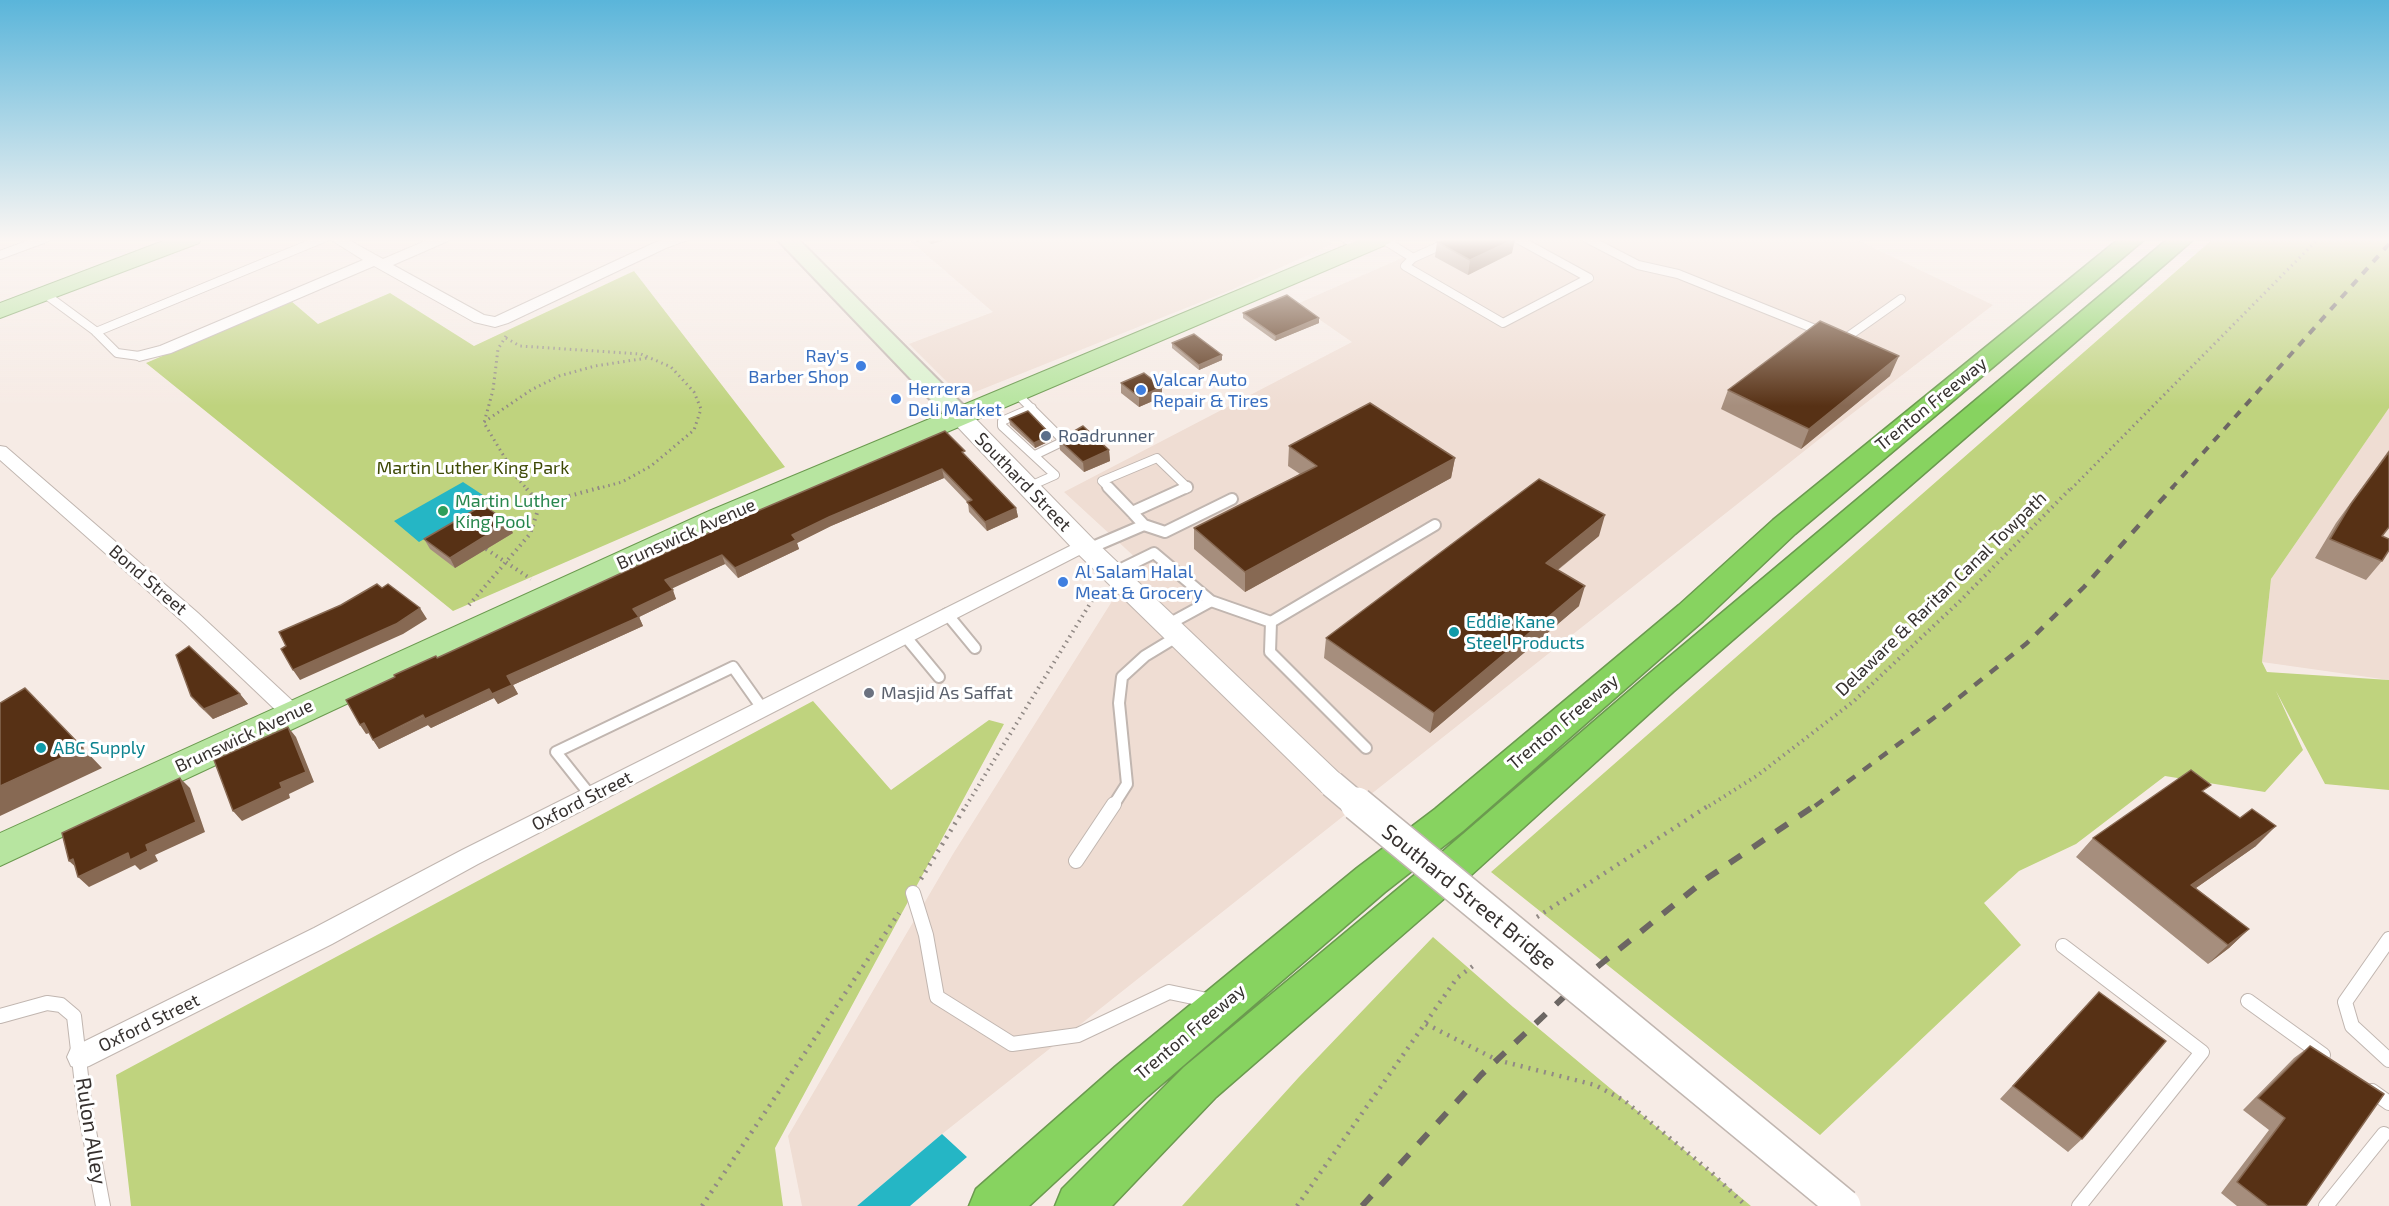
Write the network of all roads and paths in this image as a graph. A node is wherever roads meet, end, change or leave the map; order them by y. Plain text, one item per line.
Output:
1 (45, 294) joint
2 (187, 294) edge
3 (301, 294) edge
4 (434, 294) edge
5 (556, 294) edge
6 (841, 294) edge
7 (1251, 294) edge
8 (1454, 294) edge
9 (1558, 294) edge
10 (1729, 294) edge
11 (2066, 294) edge
12 (2117, 294) edge
13 (2263, 294) edge
14 (1901, 299) dead end
15 (0, 311) edge
16 (499, 321) junction
17 (96, 332) junction
18 (506, 338) junction
19 (139, 356) joint
20 (650, 358) junction
21 (1024, 400) junction
22 (960, 416) junction
23 (484, 423) junction
24 (0, 451) edge
25 (1035, 455) junction
26 (1028, 487) junction
27 (1232, 499) dead end
28 (540, 504) junction
29 (1131, 512) junction
30 (1144, 525) junction
31 (1435, 525) dead end
32 (1086, 547) junction
33 (486, 549) edge
34 (505, 561) junction
35 (1112, 572) junction
36 (548, 596) junction
37 (1211, 602) junction
38 (947, 614) junction
39 (1271, 622) junction
40 (1172, 630) junction
41 (464, 635) junction
42 (905, 636) junction
43 (975, 648) dead end
44 (939, 677) dead end
45 (762, 708) junction
46 (292, 713) junction
47 (1366, 748) dead end
48 (591, 796) junction
49 (0, 850) edge
50 (1076, 861) dead end
51 (913, 894) dead end
52 (1537, 917) dead end
53 (2389, 939) edge
54 (2063, 946) dead end
55 (1477, 963) dead end
56 (2248, 1001) dead end
57 (1224, 1004) junction
58 (0, 1016) edge
59 (1426, 1024) junction
60 (80, 1057) junction
61 (2389, 1060) edge
62 (2332, 1062) edge
63 (2361, 1083) edge
64 (2389, 1103) edge
65 (2384, 1134) dead end
66 (103, 1206) edge
67 (993, 1206) edge
68 (1079, 1206) edge
69 (1298, 1206) edge
70 (1746, 1206) edge
71 (1844, 1206) edge
72 (2079, 1206) edge
73 (2326, 1206) edge

1 - 15 main road
1 - 17 lane
2 - 17 lane
3 - 19 street
4 - 16 street
5 - 16 street
6 - 22 main road, Southard Street
7 - 21 main road, Brunswick Avenue
8 - 9 lane
10 - 14 lane
11 - 57 highway, Trenton Freeway
12 - 68 highway, Trenton Freeway
13 - 52 path, Delaware & Raritan Canal Towpath
16 - 18 path
17 - 19 lane
18 - 20 path
18 - 23 path
20 - 23 path
20 - 28 path
21 - 22 main road, Brunswick Avenue
21 - 25 lane
21 - 25 lane
22 - 26 street, Southard Street
22 - 36 main road, Brunswick Avenue
23 - 28 path
24 - 46 street, Bond Street
25 - 26 lane
26 - 32 street, Southard Street
27 - 30 lane
28 - 34 path
29 - 29 lane
29 - 30 lane
30 - 32 lane
31 - 39 lane
32 - 35 street, Southard Street
32 - 38 street, Oxford Street
33 - 34 path
34 - 36 path
34 - 41 path
35 - 37 lane
35 - 40 street, Southard Street Bridge
36 - 41 main road, Brunswick Avenue
37 - 39 lane
37 - 40 lane
38 - 42 street, Oxford Street
38 - 43 lane
39 - 47 lane
40 - 50 lane
40 - 71 street, Southard Street Bridge, bridge
41 - 46 main road, Brunswick Avenue
42 - 44 lane
42 - 45 street, Oxford Street
45 - 48 street, Oxford Street
45 - 48 lane
46 - 49 main road, Brunswick Avenue
48 - 60 street, Oxford Street
51 - 57 lane
53 - 61 lane
54 - 72 lane
55 - 59 path
56 - 62 lane
57 - 67 highway, Trenton Freeway
58 - 60 lane, Rulon Alley
59 - 69 path
59 - 70 path
60 - 66 lane, Rulon Alley
63 - 64 lane
65 - 73 lane

